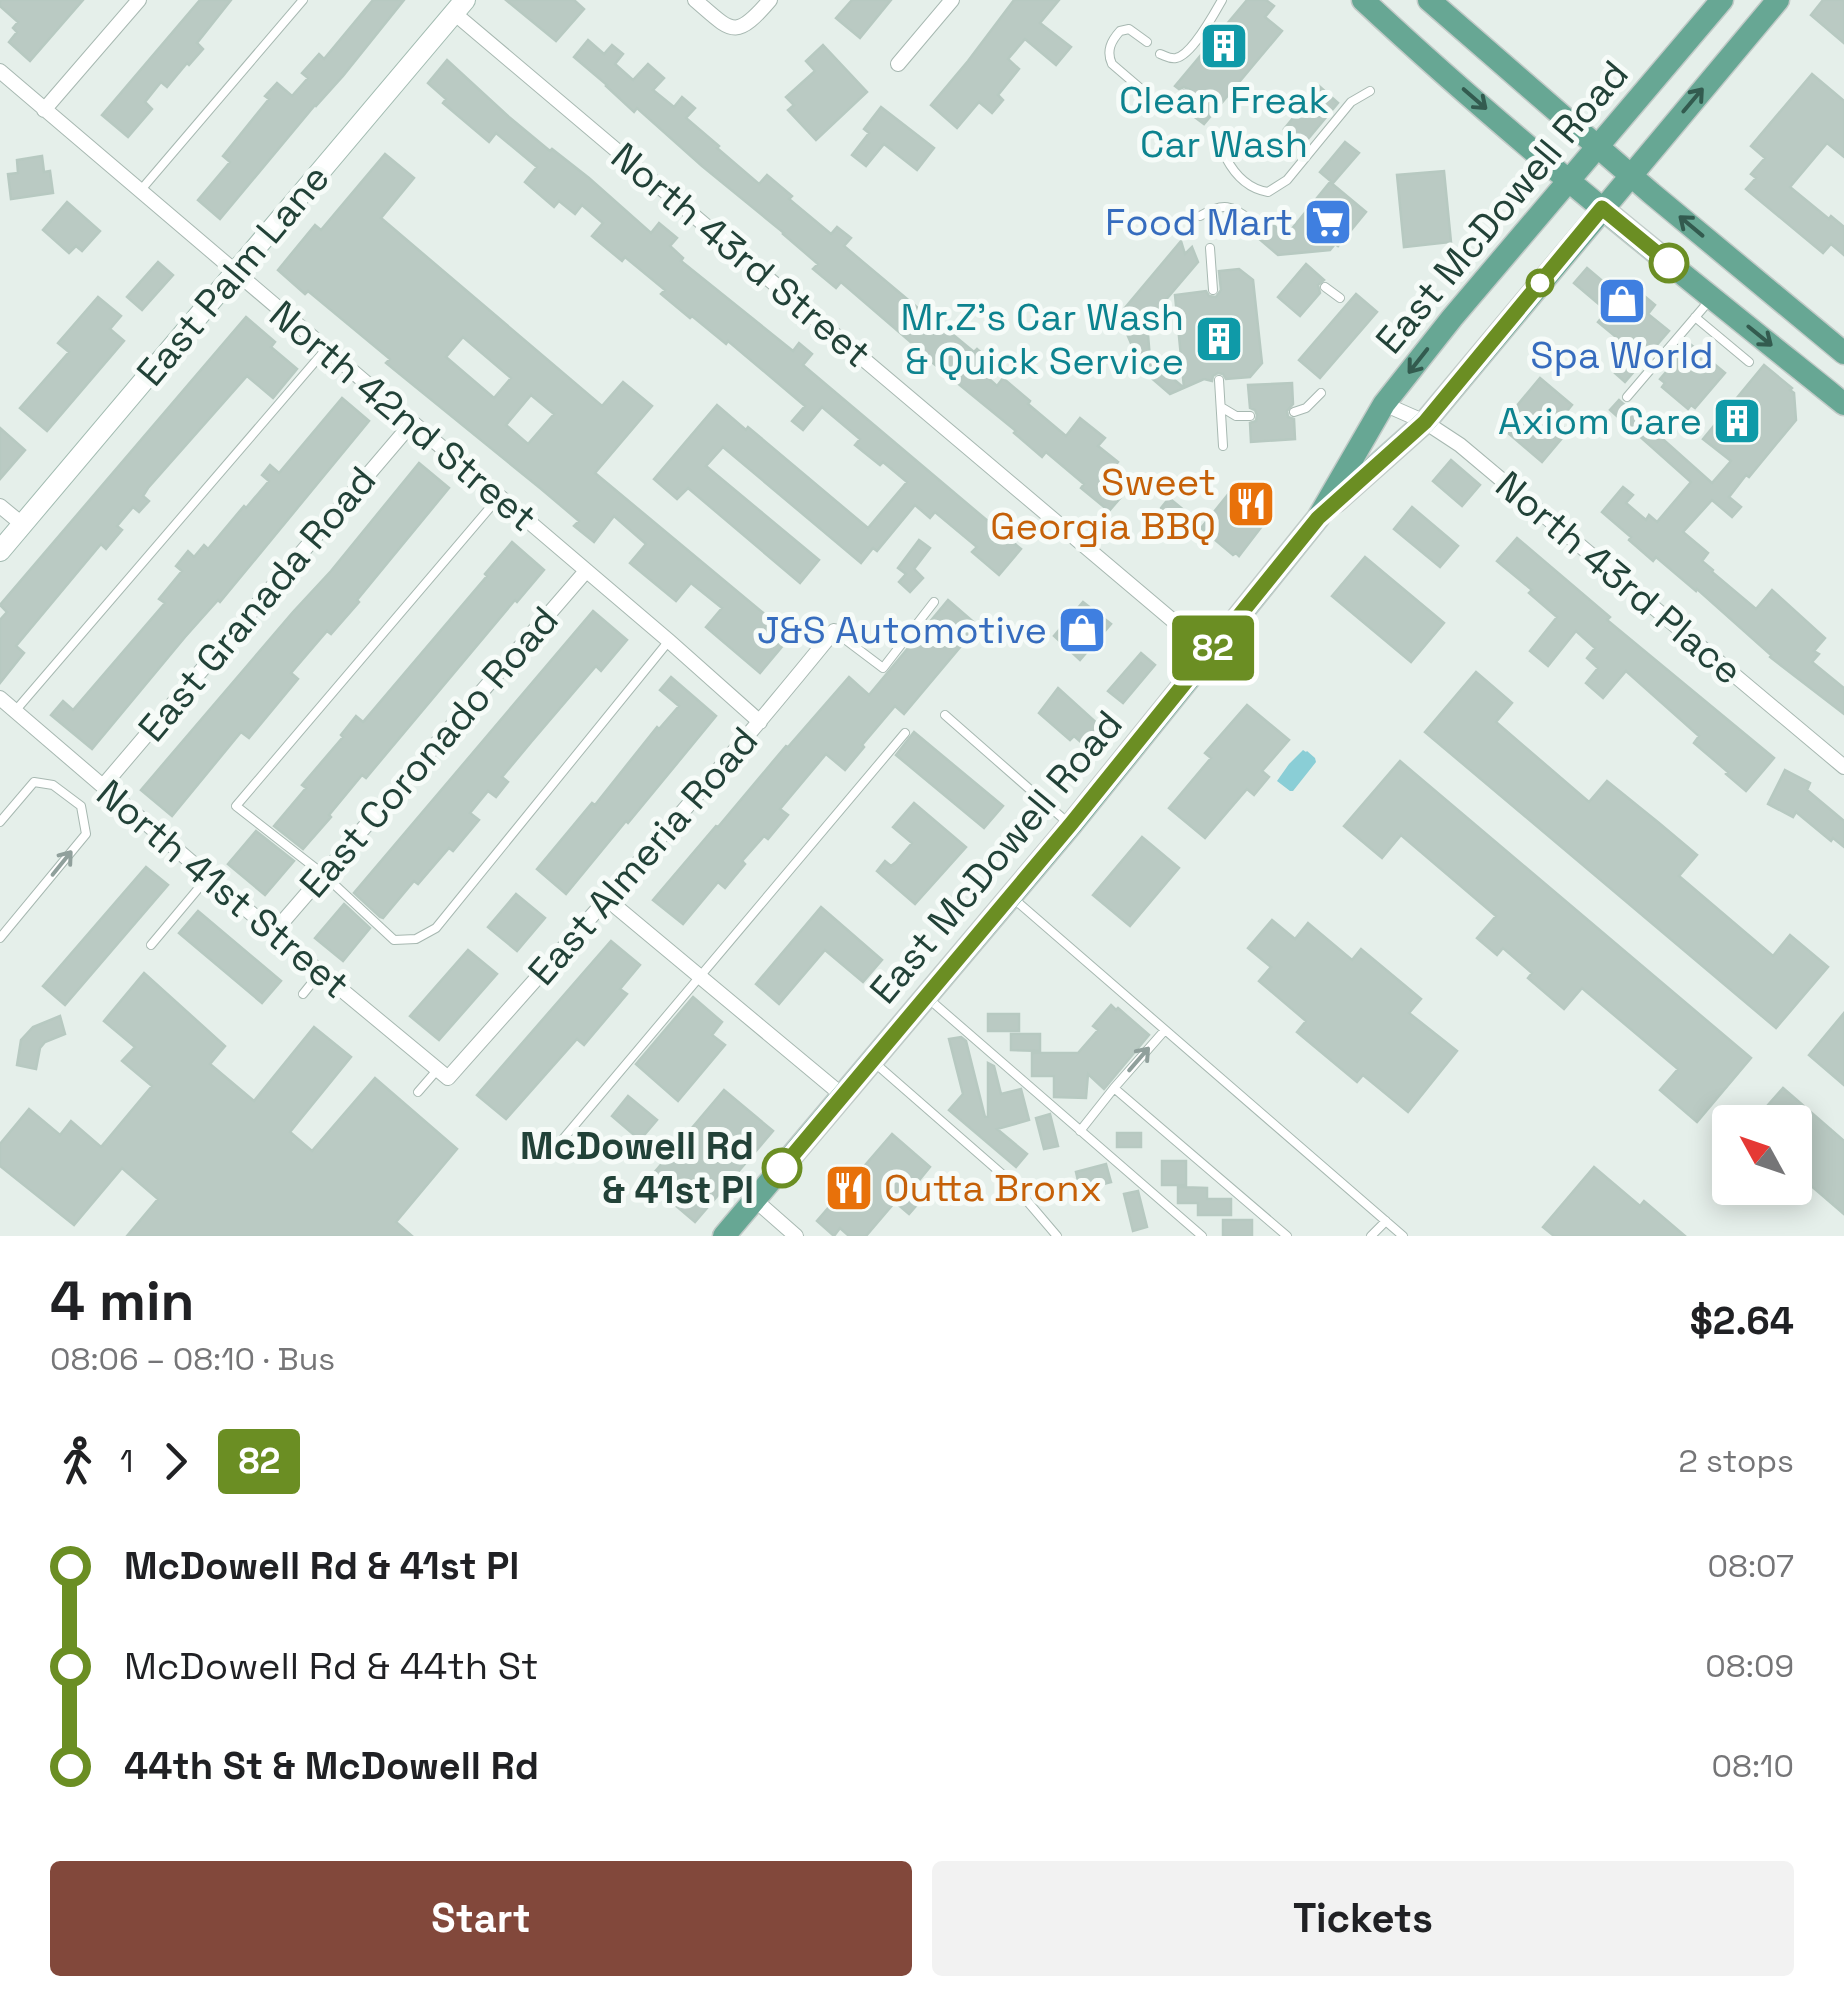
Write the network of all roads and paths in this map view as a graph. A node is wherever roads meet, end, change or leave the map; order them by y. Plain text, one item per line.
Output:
1 (140, 0) edge
2 (303, 0) edge
3 (695, 0) edge
4 (770, 0) edge
5 (952, 0) edge
6 (1222, 0) edge
7 (1363, 0) edge
8 (1429, 0) edge
9 (1722, 0) edge
10 (1778, 0) edge
11 (460, 6) edge
12 (1147, 42) dead end
13 (1160, 54) dead end
14 (898, 64) dead end
15 (0, 71) edge
16 (1370, 91) dead end
17 (1185, 94) dead end
18 (44, 110) junction
19 (1233, 137) dead end
20 (1598, 146) junction
21 (1630, 175) junction
22 (1569, 180) junction
23 (140, 192) junction
24 (1602, 208) junction
25 (1200, 216) dead end
26 (1256, 224) dead end
27 (1210, 248) dead end
28 (236, 274) junction
29 (1325, 287) dead end
30 (1213, 290) dead end
31 (1340, 298) dead end
32 (1712, 298) junction
33 (1695, 316) junction
34 (326, 349) junction
35 (1844, 353) edge
36 (1750, 362) dead end
37 (1219, 380) dead end
38 (1321, 394) dead end
39 (1627, 397) dead end
40 (1384, 404) junction
41 (1844, 404) edge
42 (1221, 407) junction
43 (1294, 412) dead end
44 (1250, 416) dead end
45 (1425, 422) junction
46 (412, 423) junction
47 (1223, 446) dead end
48 (499, 497) junction
49 (0, 506) edge
50 (1318, 518) junction
51 (22, 524) junction
52 (0, 551) edge
53 (586, 571) junction
54 (934, 602) dead end
55 (834, 631) joint
56 (668, 641) junction
57 (1210, 652) junction
58 (0, 698) edge
59 (16, 711) junction
60 (944, 715) dead end
61 (760, 722) junction
62 (905, 733) dead end
63 (1844, 768) edge
64 (103, 786) junction
65 (0, 822) edge
66 (1071, 824) junction
67 (323, 874) junction
68 (208, 877) junction
69 (1011, 896) junction
70 (608, 900) junction
71 (273, 933) junction
72 (0, 938) edge
73 (151, 945) dead end
74 (320, 973) junction
75 (700, 977) junction
76 (303, 994) dead end
77 (926, 996) junction
78 (1165, 1030) junction
79 (872, 1061) junction
80 (443, 1073) junction
81 (1114, 1088) junction
82 (418, 1092) dead end
83 (842, 1096) junction
84 (1080, 1131) junction
85 (547, 1158) dead end
86 (755, 1200) junction
87 (1386, 1221) junction
88 (724, 1236) edge
89 (796, 1236) edge
90 (1057, 1236) edge
91 (1202, 1236) edge
92 (1287, 1236) edge
93 (1371, 1236) edge
94 (1403, 1236) edge

1 - 18 street
2 - 23 lane
3 - 4 street
5 - 14 street
6 - 13 lane
7 -> 22 main road
8 - 20 main road
9 - 20 main road, East McDowell Road
21 -> 10 main road, East McDowell Road
11 - 28 street, East Palm Lane
11 - 57 street, North 43rd Street
12 - 17 lane
15 - 18 street, North 42nd Street
16 - 19 lane
18 - 23 street, North 42nd Street
20 - 21 main road
20 - 22 main road, East McDowell Road
21 - 24 main road, East McDowell Road
35 -> 21 main road
22 - 24 main road
22 -> 40 main road, East McDowell Road
23 - 28 street, North 42nd Street
24 - 32 main road
24 - 45 main road, East McDowell Road
25 - 26 lane
27 - 30 lane
28 - 34 street, North 42nd Street
28 - 51 street, East Palm Lane
29 - 31 lane
32 - 33 lane
32 -> 41 main road
33 - 36 lane
33 - 39 lane
34 - 46 street, North 42nd Street
34 - 59 lane
37 - 42 lane
38 - 43 lane
40 - 45 street, North 43rd Place
40 - 50 main road, East McDowell Road
42 - 44 lane
42 - 47 lane
45 - 50 main road, East McDowell Road
45 - 63 street, North 43rd Place
46 - 48 street, North 42nd Street
46 - 64 street, East Granada Road
48 - 53 street, North 42nd Street
48 - 67 lane
49 - 51 street
50 - 57 main road, East McDowell Road
51 - 52 street, East Palm Lane
53 - 56 street, North 42nd Street
53 - 67 street, East Coronado Road
54 - 55 lane
55 - 61 street, East Almeria Road
56 - 61 street, North 42nd Street
56 - 67 lane
57 - 66 main road, East McDowell Road
58 - 59 street, North 41st Street
59 - 64 street, North 41st Street
60 - 66 lane
61 - 70 street, East Almeria Road
62 - 75 lane
64 - 68 street, North 41st Street
72 -> 65 lane
66 - 69 main road, East McDowell Road
67 - 71 street, East Coronado Road
68 - 71 street, North 41st Street
68 - 73 lane
69 - 77 main road, East McDowell Road
69 - 78 lane
70 - 75 street
70 - 80 street, East Almeria Road
71 - 74 street, North 41st Street
74 - 76 lane
74 - 80 street, North 41st Street
75 - 83 street
75 - 85 lane
77 - 79 main road, East McDowell Road
77 - 84 lane
81 -> 78 lane
78 - 87 lane
79 - 83 main road, East McDowell Road
79 - 90 lane
80 - 82 lane
81 - 84 lane
81 - 92 lane
83 - 86 main road, East McDowell Road
84 - 91 lane
86 - 88 main road, East McDowell Road
86 - 89 street
87 - 93 lane
87 - 94 lane

